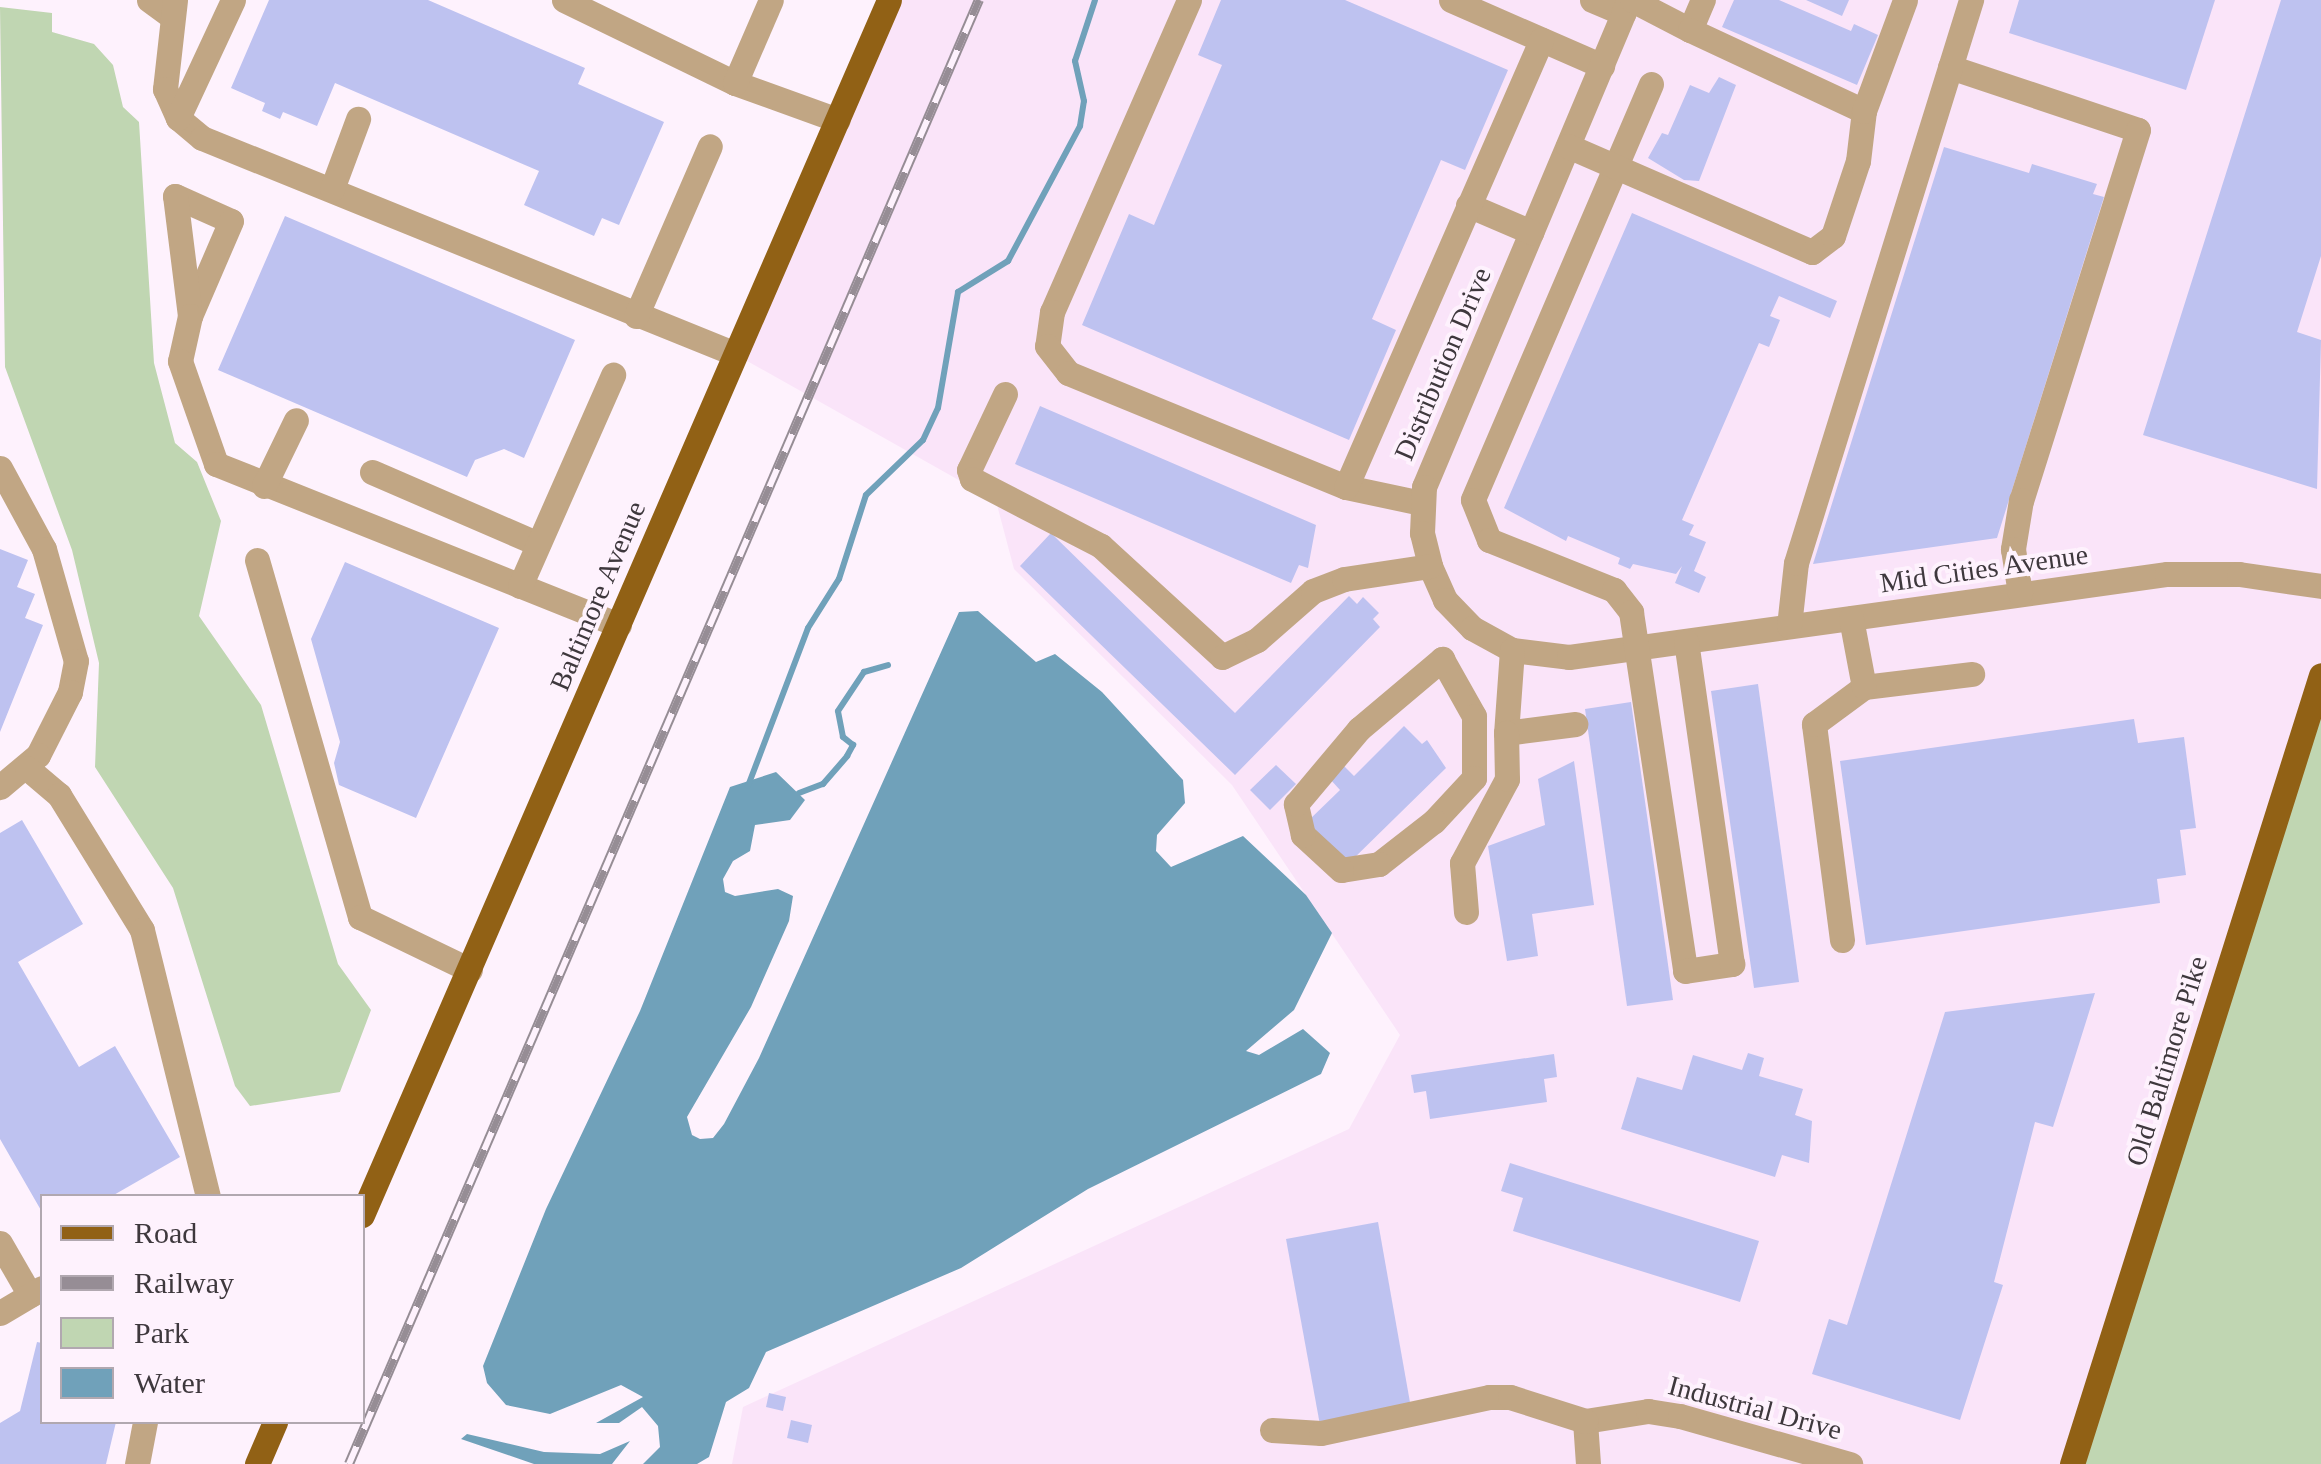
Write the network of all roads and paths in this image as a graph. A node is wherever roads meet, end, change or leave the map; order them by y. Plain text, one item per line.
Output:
1 (149, 0) edge
2 (233, 0) edge
3 (564, 0) edge
4 (772, 0) edge
5 (889, 0) edge
6 (1189, 0) edge
7 (1451, 0) edge
8 (1592, 0) edge
9 (1703, 0) edge
10 (1904, 0) edge
11 (1971, 0) edge
12 (1628, 4) edge
13 (173, 8) edge
14 (1690, 30) junction
15 (1541, 40) junction
16 (1602, 66) junction
17 (1950, 67) junction
18 (734, 83) junction
19 (1651, 84) dead end
20 (1864, 111) junction
21 (178, 118) junction
22 (358, 119) dead end
23 (838, 120) junction
24 (710, 146) dead end
25 (1568, 146) junction
26 (1617, 166) junction
27 (332, 189) junction
28 (1468, 205) junction
29 (1531, 232) junction
30 (190, 316) dead end
31 (636, 316) junction
32 (733, 353) junction
33 (613, 375) dead end
34 (1005, 394) dead end
35 (296, 420) dead end
36 (0, 468) edge
37 (372, 472) dead end
38 (264, 486) junction
39 (1346, 487) junction
40 (1421, 503) junction
41 (538, 544) junction
42 (257, 560) dead end
43 (1430, 566) junction
44 (520, 586) junction
45 (2321, 586) edge
46 (2020, 593) junction
47 (1458, 614) junction
48 (1851, 618) junction
49 (619, 625) junction
50 (1790, 626) junction
51 (1686, 642) junction
52 (1647, 648) junction
53 (1512, 650) junction
54 (1442, 659) junction
55 (1972, 674) dead end
56 (2321, 676) edge
57 (1864, 687) junction
58 (1574, 724) dead end
59 (1506, 733) junction
60 (28, 768) junction
61 (0, 787) edge
62 (1466, 912) dead end
63 (1842, 940) dead end
64 (470, 970) junction
65 (208, 1194) edge
66 (365, 1208) edge
67 (0, 1243) edge
68 (36, 1292) edge
69 (0, 1312) edge
70 (1585, 1420) junction
71 (145, 1424) edge
72 (274, 1424) edge
73 (1272, 1430) dead end
74 (136, 1464) edge
75 (257, 1464) edge
76 (1588, 1464) edge
77 (1850, 1464) edge
78 (2072, 1464) edge

1 - 13 street
2 - 21 street
3 - 18 street
4 - 18 street
5 - 23 main road, Baltimore Avenue
6 - 39 street
7 - 15 street
8 - 12 street
9 - 14 street
10 - 20 street
11 - 17 street
12 - 14 street
12 - 16 street, Distribution Drive
13 - 21 street
14 - 20 street
15 - 16 street
15 - 28 street
16 - 25 street, Distribution Drive
17 - 46 street
17 - 50 street
18 - 23 street
19 - 26 street
20 - 26 street
21 - 27 street
22 - 27 street
23 - 32 main road, Baltimore Avenue
24 - 31 street
25 - 26 street
25 - 29 street, Distribution Drive
26 - 52 street
27 - 31 street
28 - 29 street
28 - 39 street
29 - 40 street, Distribution Drive
30 - 38 street
31 - 32 street
32 - 49 main road, Baltimore Avenue
33 - 41 street
34 - 43 street
35 - 38 street
36 - 60 street
37 - 41 street
38 - 44 street
39 - 40 street
40 - 43 street, Distribution Drive
41 - 44 street
42 - 64 street
43 - 47 street, Distribution Drive
44 - 49 street
45 - 46 street, Mid Cities Avenue
46 - 48 street, Mid Cities Avenue
47 - 53 street, Distribution Drive
47 - 54 street
48 - 50 street, Mid Cities Avenue
48 - 57 street
49 - 64 main road, Baltimore Avenue
50 - 51 street, Mid Cities Avenue
51 - 52 street, Mid Cities Avenue
51 - 52 street
52 - 53 street, Distribution Drive
53 - 59 street
54 - 54 street
55 - 57 street
56 - 78 main road, Old Baltimore Pike
57 - 63 street
58 - 59 street
59 - 62 street
60 - 61 street
60 - 65 street
64 - 66 main road, Baltimore Avenue
67 - 68 street
68 - 69 street
70 - 73 street
70 - 76 street
70 - 77 street, Industrial Drive
71 - 74 street
72 - 75 main road

